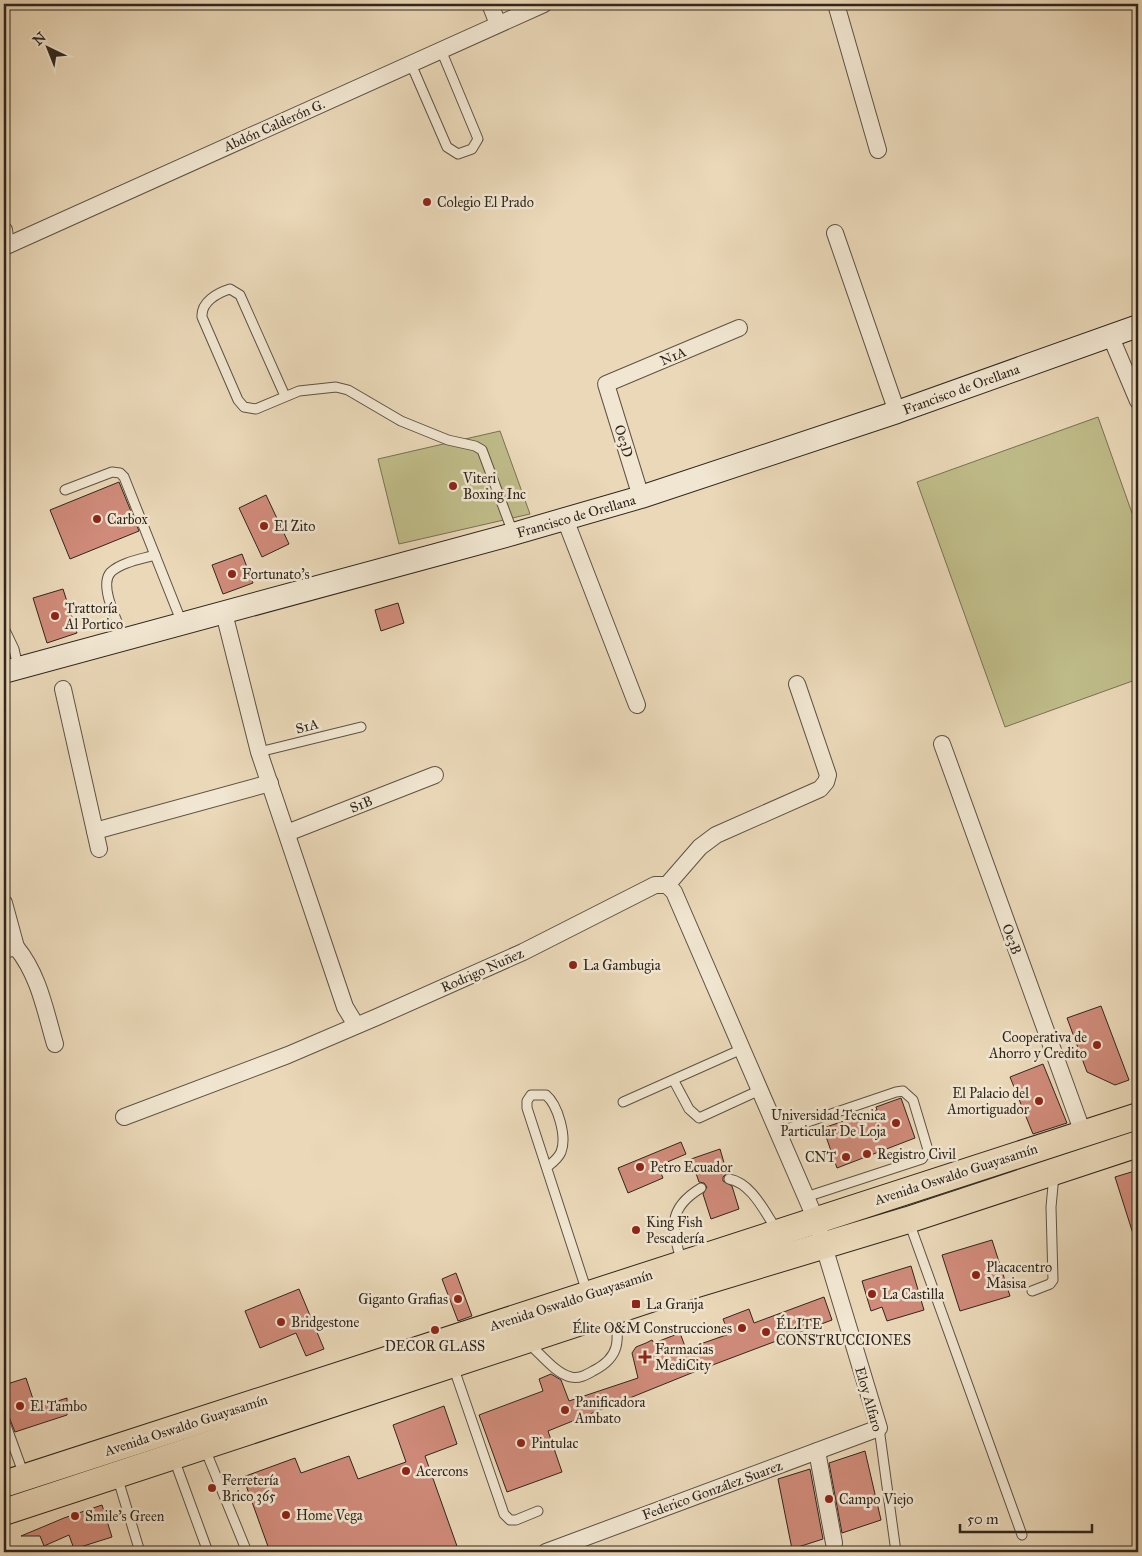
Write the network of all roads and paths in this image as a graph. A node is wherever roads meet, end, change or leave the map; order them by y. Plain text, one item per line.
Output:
1 (490, 4) edge
2 (544, 4) edge
3 (836, 4) edge
4 (498, 24) junction
5 (440, 50) junction
6 (411, 64) junction
7 (878, 150) dead end
8 (834, 233) dead end
9 (5, 241) edge
10 (1138, 326) edge
11 (739, 328) dead end
12 (1110, 335) junction
13 (606, 384) joint
14 (284, 396) junction
15 (1138, 401) edge
16 (897, 412) junction
17 (65, 490) dead end
18 (641, 497) junction
19 (565, 519) junction
20 (513, 534) junction
21 (155, 555) junction
22 (224, 612) junction
23 (182, 624) junction
24 (4, 628) edge
25 (124, 638) junction
26 (11, 670) edge
27 (797, 684) dead end
28 (63, 689) dead end
29 (637, 705) dead end
30 (361, 727) dead end
31 (942, 744) dead end
32 (259, 752) junction
33 (435, 775) dead end
34 (270, 783) junction
35 (95, 831) junction
36 (287, 834) junction
37 (99, 849) dead end
38 (667, 885) junction
39 (4, 903) edge
40 (10, 948) edge
41 (356, 1026) junction
42 (55, 1044) dead end
43 (742, 1049) junction
44 (674, 1081) junction
45 (760, 1090) junction
46 (624, 1102) dead end
47 (1138, 1116) edge
48 (124, 1117) dead end
49 (778, 1132) junction
50 (1083, 1133) junction
51 (1138, 1144) edge
52 (547, 1167) junction
53 (1054, 1172) junction
54 (730, 1179) dead end
55 (700, 1188) dead end
56 (811, 1209) junction
57 (908, 1220) junction
58 (778, 1233) junction
59 (823, 1246) junction
60 (682, 1264) junction
61 (1032, 1292) dead end
62 (588, 1294) junction
63 (614, 1311) junction
64 (526, 1340) junction
65 (453, 1366) junction
66 (4, 1420) edge
67 (879, 1428) junction
68 (204, 1447) junction
69 (817, 1451) junction
70 (173, 1457) junction
71 (116, 1475) junction
72 (14, 1481) edge
73 (538, 1511) dead end
74 (4, 1512) edge
75 (1022, 1535) dead end
76 (834, 1543) dead end
77 (572, 1548) edge
78 (140, 1552) edge
79 (208, 1552) edge
80 (247, 1552) edge
81 (546, 1552) edge
82 (896, 1552) edge

1 - 4 street
2 - 4 street, Abdón Calderón G.
3 - 7 street
4 - 5 street, Abdón Calderón G.
5 - 6 street, Abdón Calderón G.
5 - 6 lane
6 - 9 street, Abdón Calderón G.
8 - 16 street
10 - 12 street, Francisco de Orellana
11 - 13 street, N1A
12 - 15 street
12 - 16 street, Francisco de Orellana
13 - 18 street, Oe3D
14 - 14 lane
14 - 20 lane
16 - 18 street, Francisco de Orellana
17 - 21 lane
18 - 19 street, Francisco de Orellana
19 - 20 street, Francisco de Orellana
19 - 29 street
20 - 22 street, Francisco de Orellana
21 - 23 lane
21 - 25 lane
22 - 23 street, Francisco de Orellana
22 - 32 street
23 - 25 street, Francisco de Orellana
24 - 26 lane
25 - 26 street, Francisco de Orellana
27 - 38 street
28 - 35 street
30 - 32 lane, S1A
31 - 50 street, Oe3B
32 - 34 street
33 - 36 street, S1B
34 - 35 street
34 - 36 street
35 - 37 street
36 - 41 street
38 - 41 street, Rodrigo Nuñez
38 - 43 street
39 - 40 street
40 - 42 street
41 - 48 street, Rodrigo Nuñez
43 - 44 lane
43 - 45 street
44 - 45 lane
44 - 46 lane
45 - 49 street
47 - 50 main road, Avenida Oswaldo Guayasamín
49 - 56 street
49 - 56 lane
50 - 56 main road, Avenida Oswaldo Guayasamín
51 - 53 main road, Avenida Oswaldo Guayasamín
52 - 52 lane
52 - 62 lane
53 - 57 main road, Avenida Oswaldo Guayasamín
53 - 61 lane
54 - 58 lane
55 - 60 lane
56 - 58 main road, Avenida Oswaldo Guayasamín
56 - 59 street, Eloy Alfaro
57 - 59 main road, Avenida Oswaldo Guayasamín
57 - 75 lane
58 - 60 main road, Avenida Oswaldo Guayasamín
59 - 63 main road, Avenida Oswaldo Guayasamín
59 - 67 street, Eloy Alfaro
60 - 62 main road, Avenida Oswaldo Guayasamín
62 - 72 main road, Avenida Oswaldo Guayasamín
63 - 64 main road, Avenida Oswaldo Guayasamín
63 - 64 lane
64 - 65 main road, Avenida Oswaldo Guayasamín
65 - 68 main road, Avenida Oswaldo Guayasamín
65 - 73 lane
66 - 72 lane
67 - 69 street, Federico González Suarez
67 - 82 lane, Eloy Alfaro
68 - 70 main road, Avenida Oswaldo Guayasamín
68 - 80 lane
69 - 76 street
69 - 77 street, Federico González Suarez
70 - 71 main road, Avenida Oswaldo Guayasamín
70 - 79 lane
71 - 74 main road, Avenida Oswaldo Guayasamín
71 - 78 lane
77 - 81 street, Federico González Suarez

